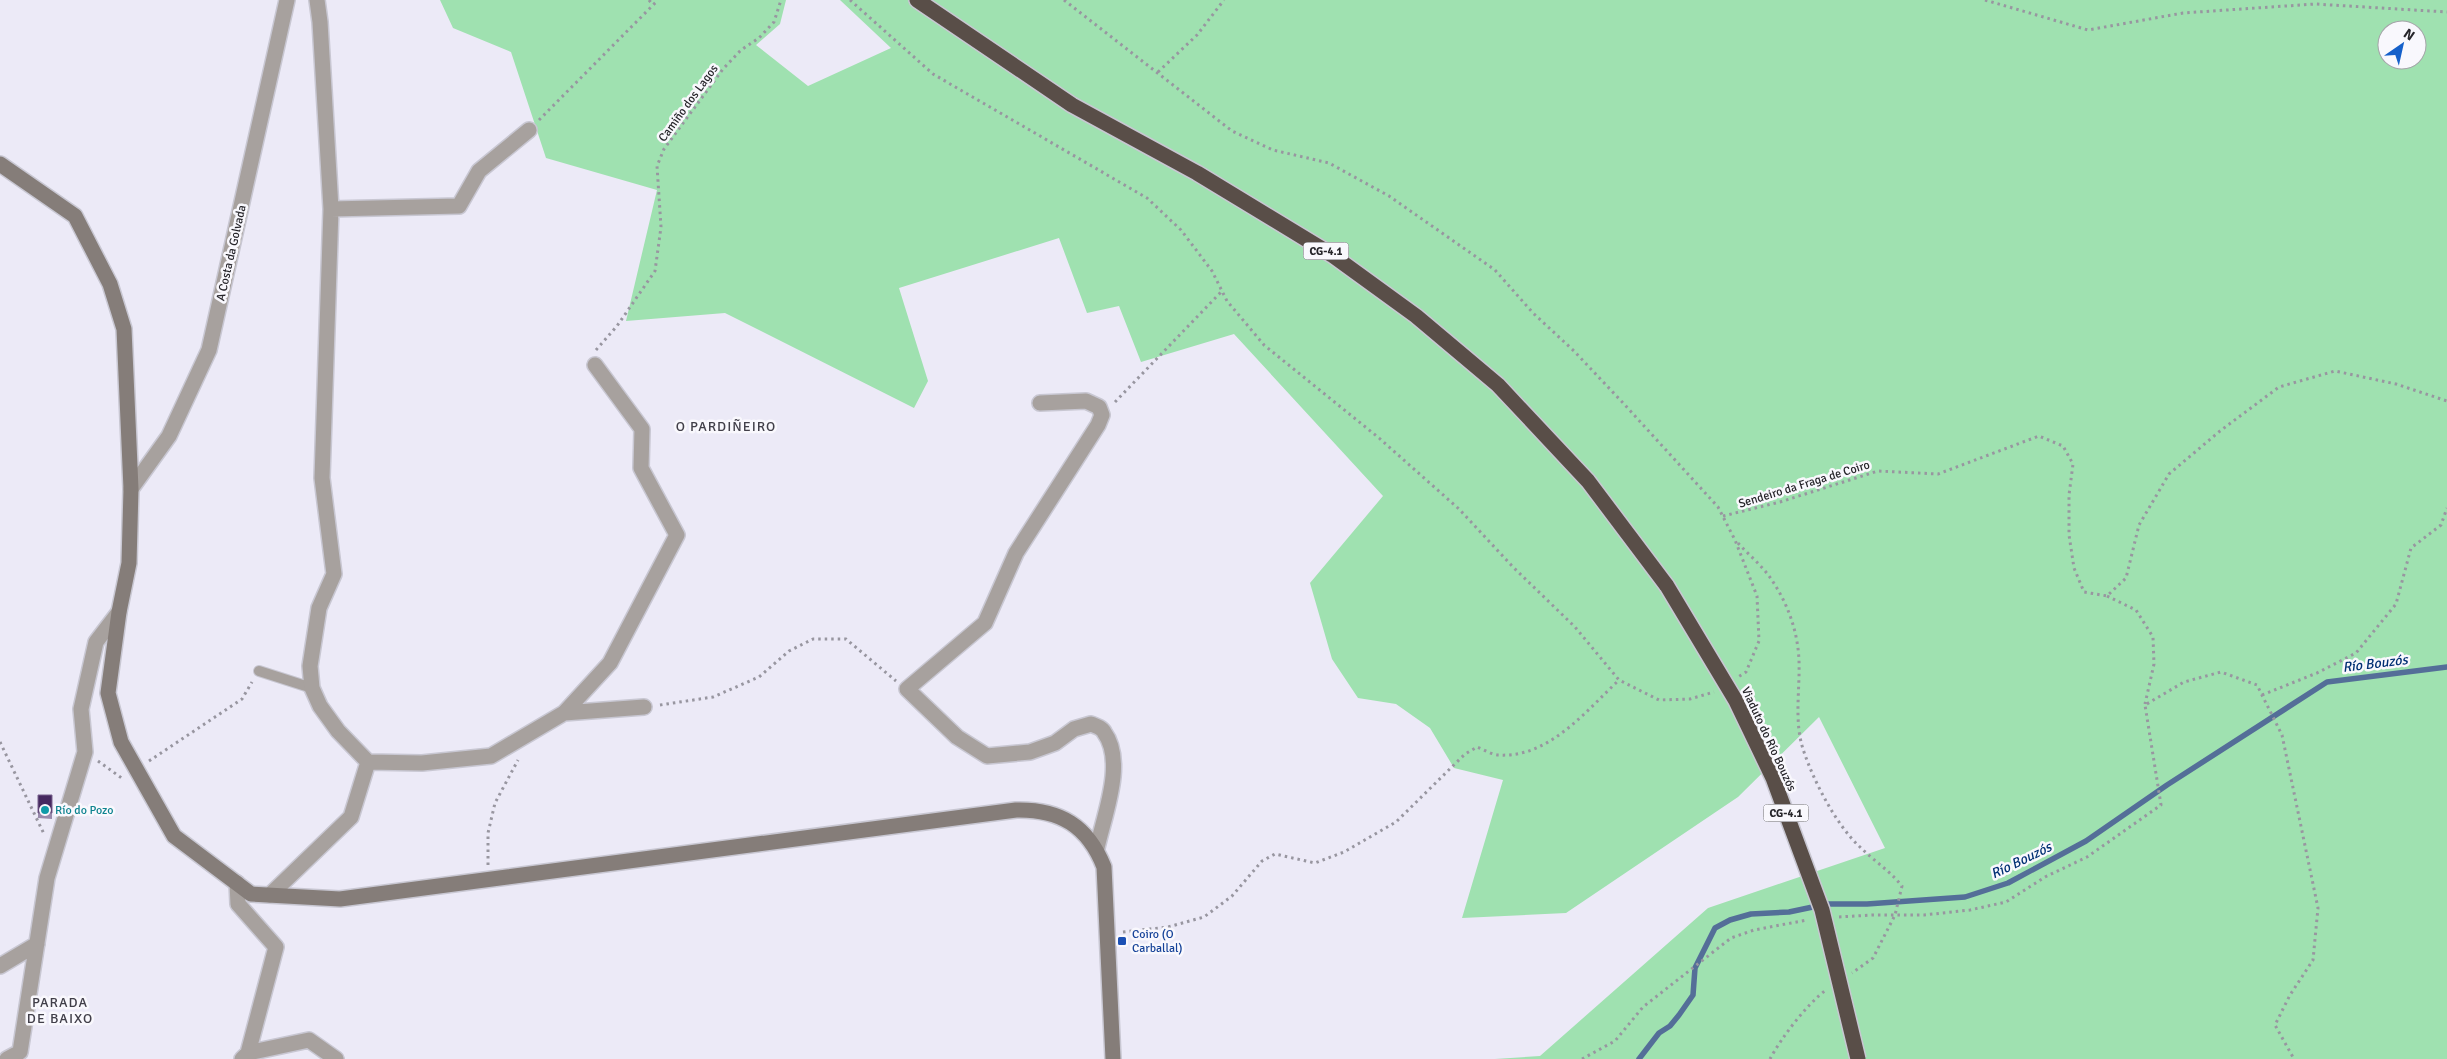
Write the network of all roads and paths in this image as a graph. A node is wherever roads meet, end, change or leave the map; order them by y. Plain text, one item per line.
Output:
1 (287, 0) edge
2 (317, 0) edge
3 (649, 0) edge
4 (658, 0) edge
5 (781, 0) edge
6 (850, 0) edge
7 (917, 0) edge
8 (1064, 0) edge
9 (1224, 0) edge
10 (1986, 0) edge
11 (652, 5) junction
12 (2447, 12) edge
13 (1158, 72) junction
14 (529, 130) joint
15 (0, 164) edge
16 (331, 209) junction
17 (1222, 291) junction
18 (594, 365) joint
19 (2447, 401) edge
20 (1040, 403) dead end
21 (1102, 415) junction
22 (131, 489) junction
23 (2447, 508) edge
24 (1723, 516) junction
25 (1735, 540) junction
26 (2107, 596) junction
27 (119, 612) junction
28 (259, 671) joint
29 (1619, 680) junction
30 (1733, 681) dead end
31 (312, 688) junction
32 (907, 689) junction
33 (1719, 690) dead end
34 (2262, 695) junction
35 (2145, 705) junction
36 (644, 707) joint
37 (564, 713) junction
38 (0, 742) edge
39 (520, 755) dead end
40 (368, 762) junction
41 (136, 770) junction
42 (1096, 848) junction
43 (54, 855) junction
44 (488, 856) dead end
45 (237, 883) junction
46 (270, 895) junction
47 (1895, 915) junction
48 (1834, 918) dead end
49 (1816, 919) dead end
50 (1107, 933) junction
51 (37, 944) junction
52 (0, 966) edge
53 (245, 1056) edge
54 (18, 1057) edge
55 (336, 1059) edge
56 (1113, 1059) edge
57 (1582, 1059) edge
58 (1858, 1059) edge
59 (2294, 1059) edge

1 - 22 street, A Costa da Golvada
2 - 16 street
3 - 11 path
4 - 11 path
5 - 18 path, Camiño dos Lagos
6 - 17 path
7 - 58 highway, Viaduto do Río Bouzós / CG-4.1, bridge
8 - 13 path
9 - 13 path
10 - 12 path
11 - 14 path
13 - 24 path
14 - 16 street
15 - 22 street
16 - 31 street
17 - 21 path
17 - 29 path
18 - 37 street
19 - 26 path
20 - 21 street
21 - 32 street
22 - 27 street
23 - 34 path
24 - 25 path
24 - 26 path, Sendeiro da Fraga de Coiro
25 - 30 path
25 - 47 path
26 - 35 path
27 - 41 street
27 - 43 street
28 - 31 lane
28 - 41 path
29 - 33 path
29 - 50 path
31 - 40 street
32 - 36 path
32 - 42 street
34 - 35 path
34 - 59 path
35 - 47 path
36 - 37 street
37 - 40 street
38 - 43 path
39 - 44 path
40 - 46 street
41 - 45 street
42 - 46 street
42 - 50 street
43 - 51 street
45 - 46 street
45 - 53 street
47 - 48 path
49 - 57 path
50 - 56 street
51 - 52 street
51 - 54 street
53 - 55 street

